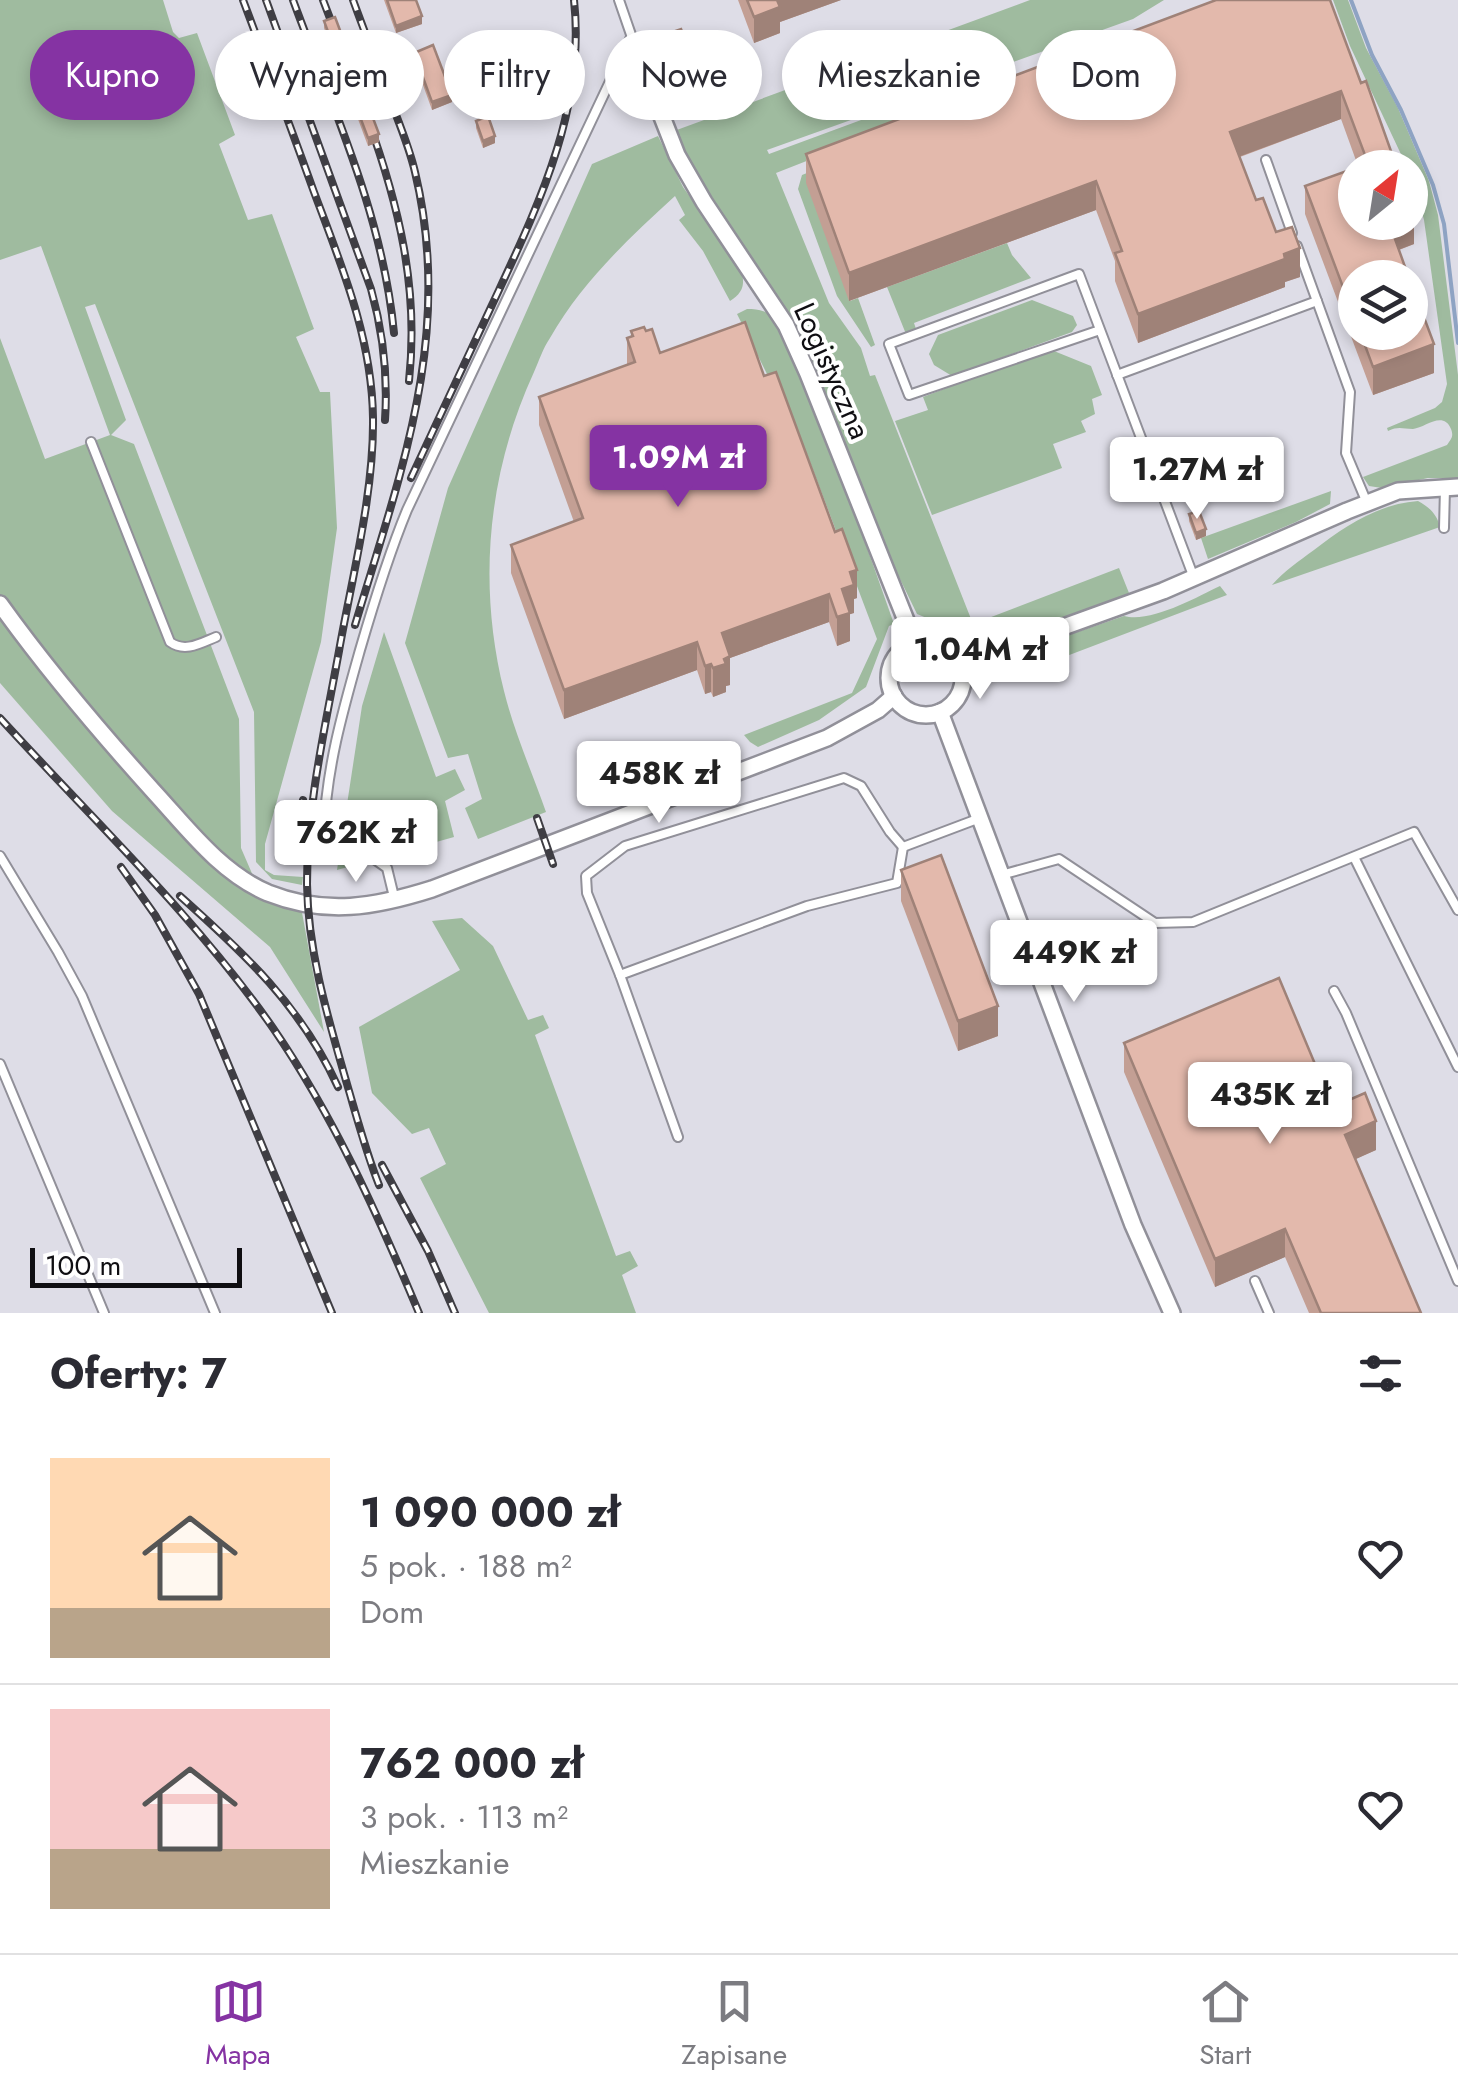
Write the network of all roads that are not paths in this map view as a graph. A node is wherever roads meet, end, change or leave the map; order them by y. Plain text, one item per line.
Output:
1 (618, 0) edge
2 (629, 30) edge
3 (605, 92) edge
4 (663, 120) edge
5 (1266, 160) dead end
6 (1317, 302) junction
7 (1100, 330) junction
8 (1117, 375) junction
9 (91, 442) dead end
10 (1452, 488) edge
11 (1367, 503) junction
12 (1444, 528) dead end
13 (1194, 578) junction
14 (0, 604) edge
15 (216, 637) dead end
16 (915, 643) junction
17 (960, 664) junction
18 (894, 696) junction
19 (940, 712) junction
20 (980, 818) junction
21 (903, 847) junction
22 (0, 856) edge
23 (1354, 856) junction
24 (1002, 875) junction
25 (395, 901) junction
26 (1458, 910) edge
27 (620, 975) junction
28 (1334, 991) dead end
29 (0, 1064) edge
30 (1458, 1067) edge
31 (678, 1137) dead end
32 (1458, 1280) edge
33 (1255, 1281) dead end
34 (104, 1313) edge
35 (215, 1313) edge
36 (1172, 1313) edge
37 (1269, 1313) edge

1 - 2 lane
3 - 25 lane
4 - 16 street, Logistyczna
5 - 6 lane
6 - 8 lane
6 - 11 lane
7 - 7 lane
7 - 8 lane
8 - 13 lane
9 - 15 lane
10 - 11 street
10 - 12 lane
11 - 13 street
13 - 17 street
14 - 25 street
16 - 17 street
16 - 18 street
17 - 19 street
18 - 19 street
18 - 25 street
19 - 20 street
20 - 21 lane
20 - 24 street
21 - 27 lane
21 - 27 lane
22 - 35 lane
23 - 24 lane
23 - 26 lane
23 - 30 lane
24 - 36 street
27 - 31 lane
28 - 32 lane
29 - 34 lane
33 - 37 lane

